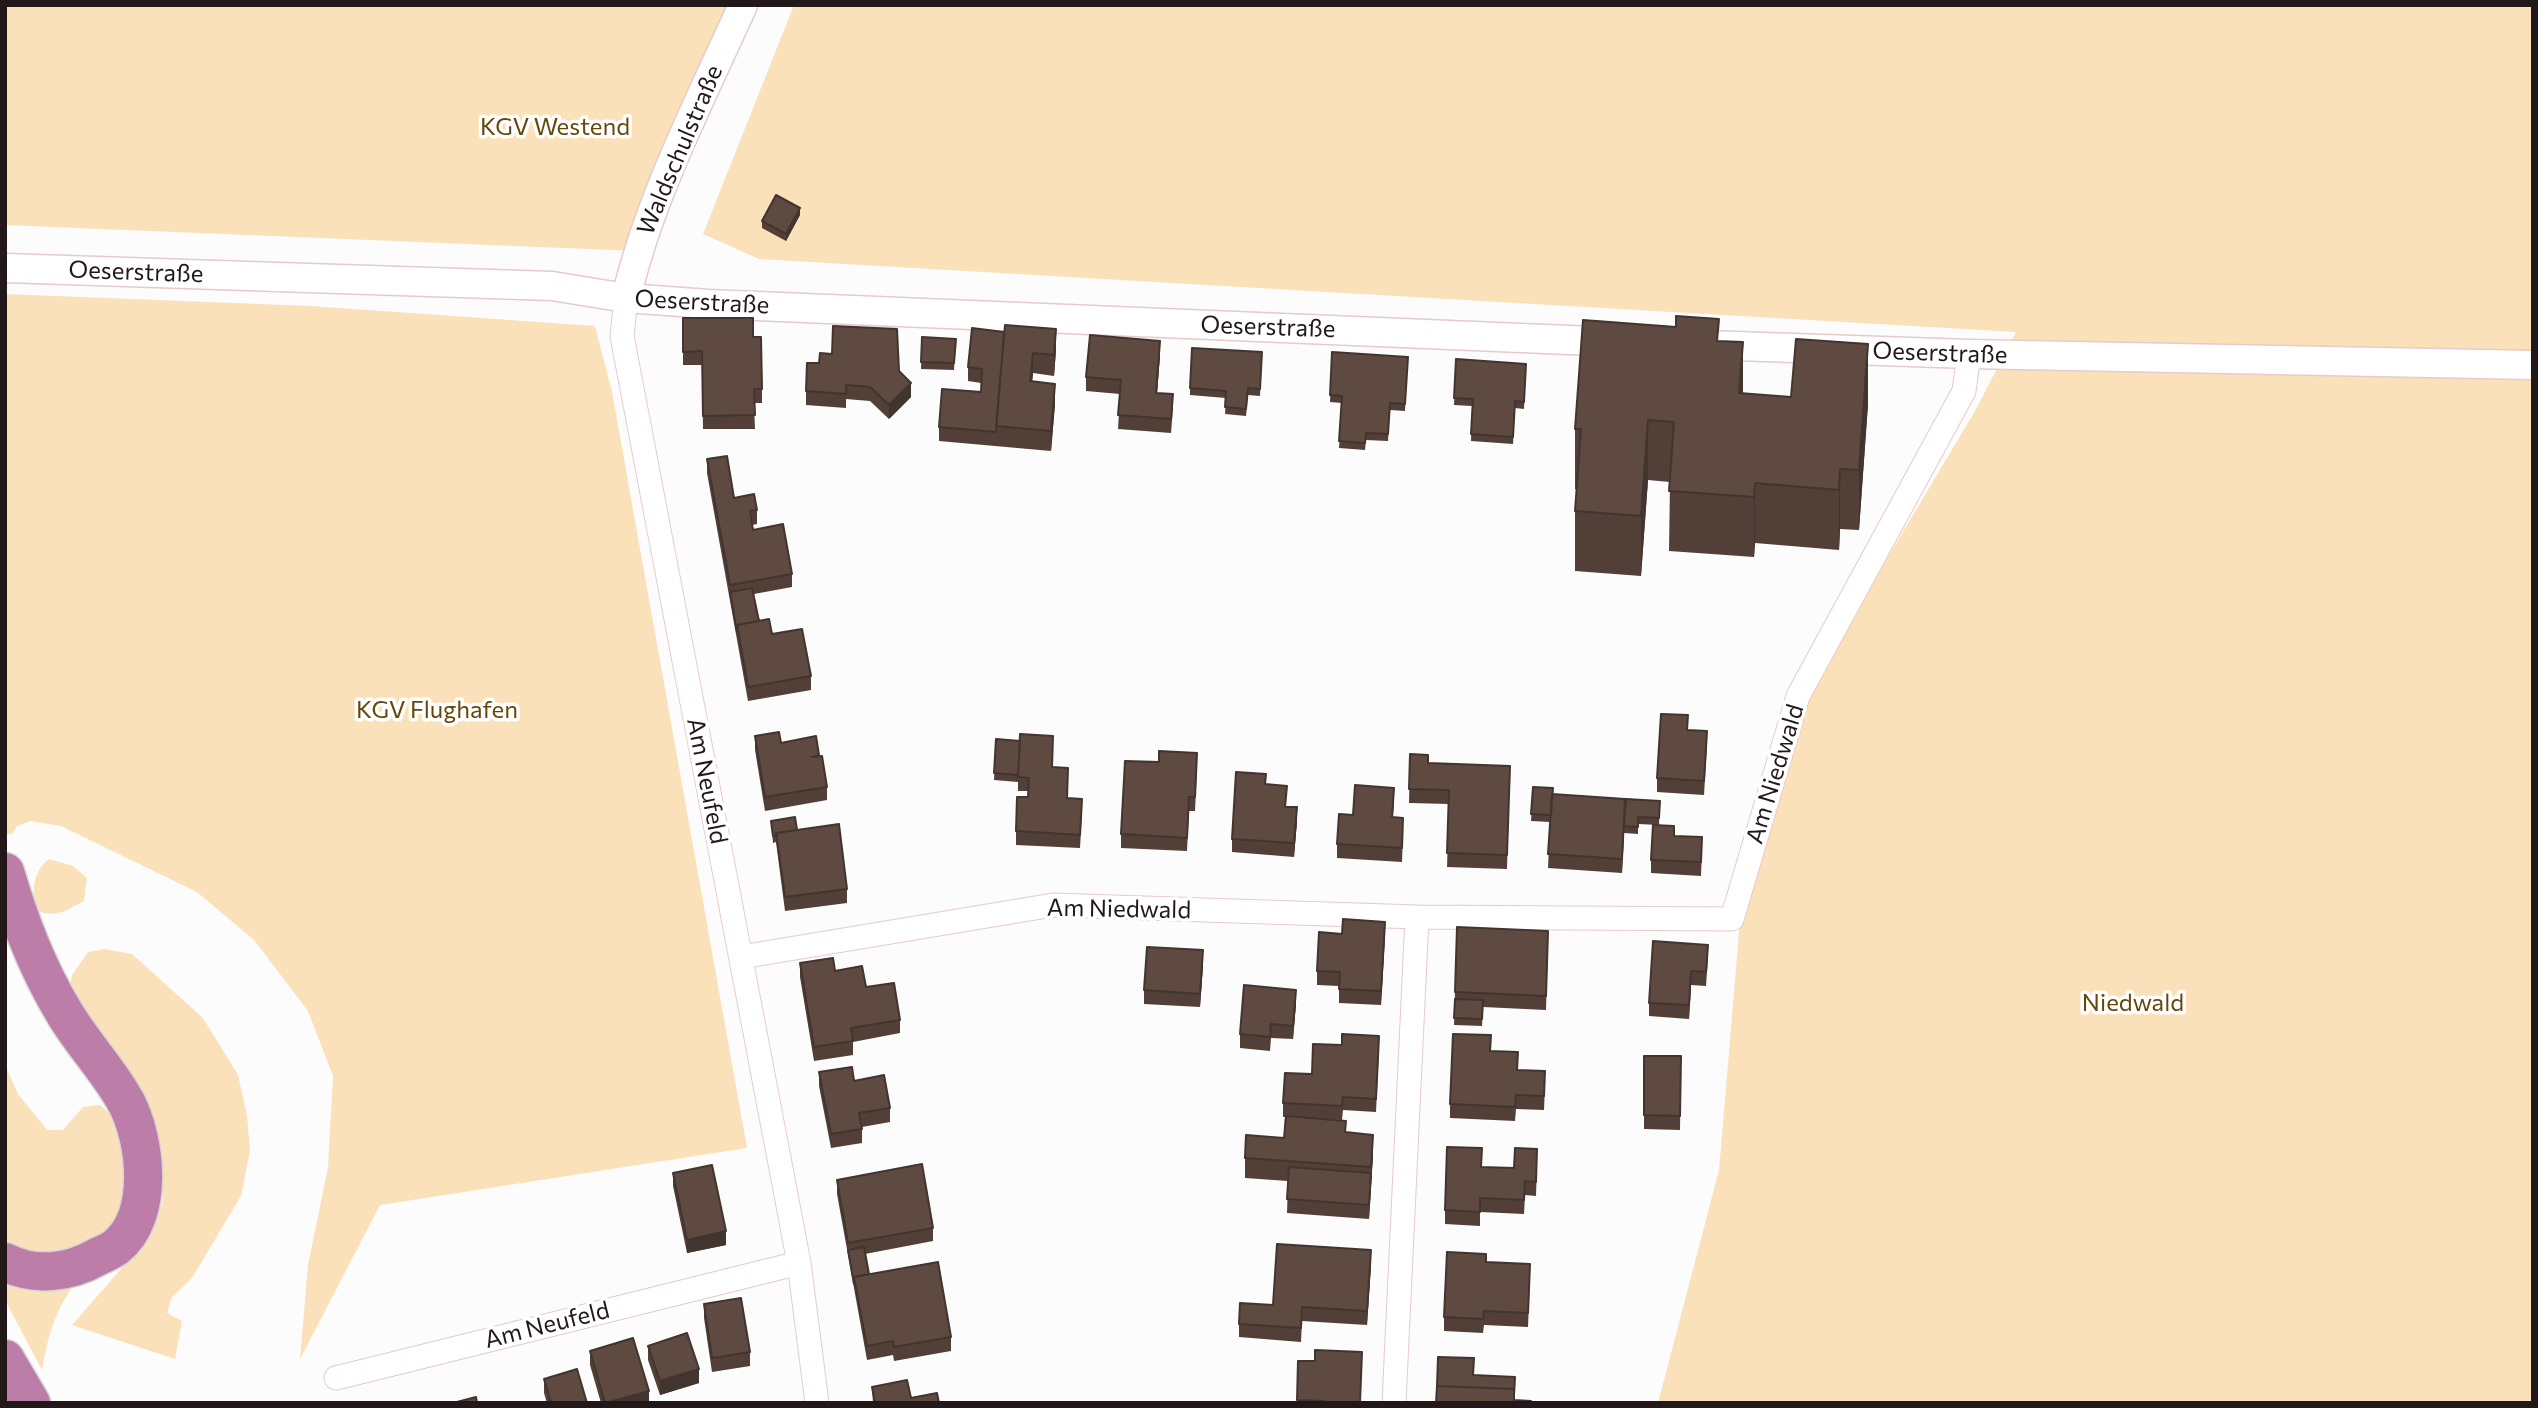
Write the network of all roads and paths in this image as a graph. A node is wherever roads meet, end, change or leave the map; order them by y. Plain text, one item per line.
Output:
1 (743, 5) edge
2 (5, 268) edge
3 (626, 298) junction
4 (1639, 343) edge
5 (1681, 344) edge
6 (1969, 354) junction
7 (2533, 365) edge
8 (5, 872) edge
9 (1417, 917) junction
10 (740, 957) junction
11 (5, 1262) edge
12 (799, 1263) junction
13 (5, 1359) edge
14 (337, 1378) dead end
15 (31, 1403) edge
16 (817, 1403) edge
17 (1394, 1403) edge

1 - 3 street, Waldschulstraße
2 - 3 street, Oeserstraße
3 - 4 street, Oeserstraße
3 - 10 street, Am Neufeld
5 - 6 street, Oeserstraße
6 - 7 street, Oeserstraße
6 - 9 street, Am Niedwald
8 - 11 highway
9 - 10 street, Am Niedwald
9 - 17 street
10 - 12 street, Am Neufeld
12 - 14 street, Am Neufeld
12 - 16 street, Am Neufeld
13 - 15 highway

